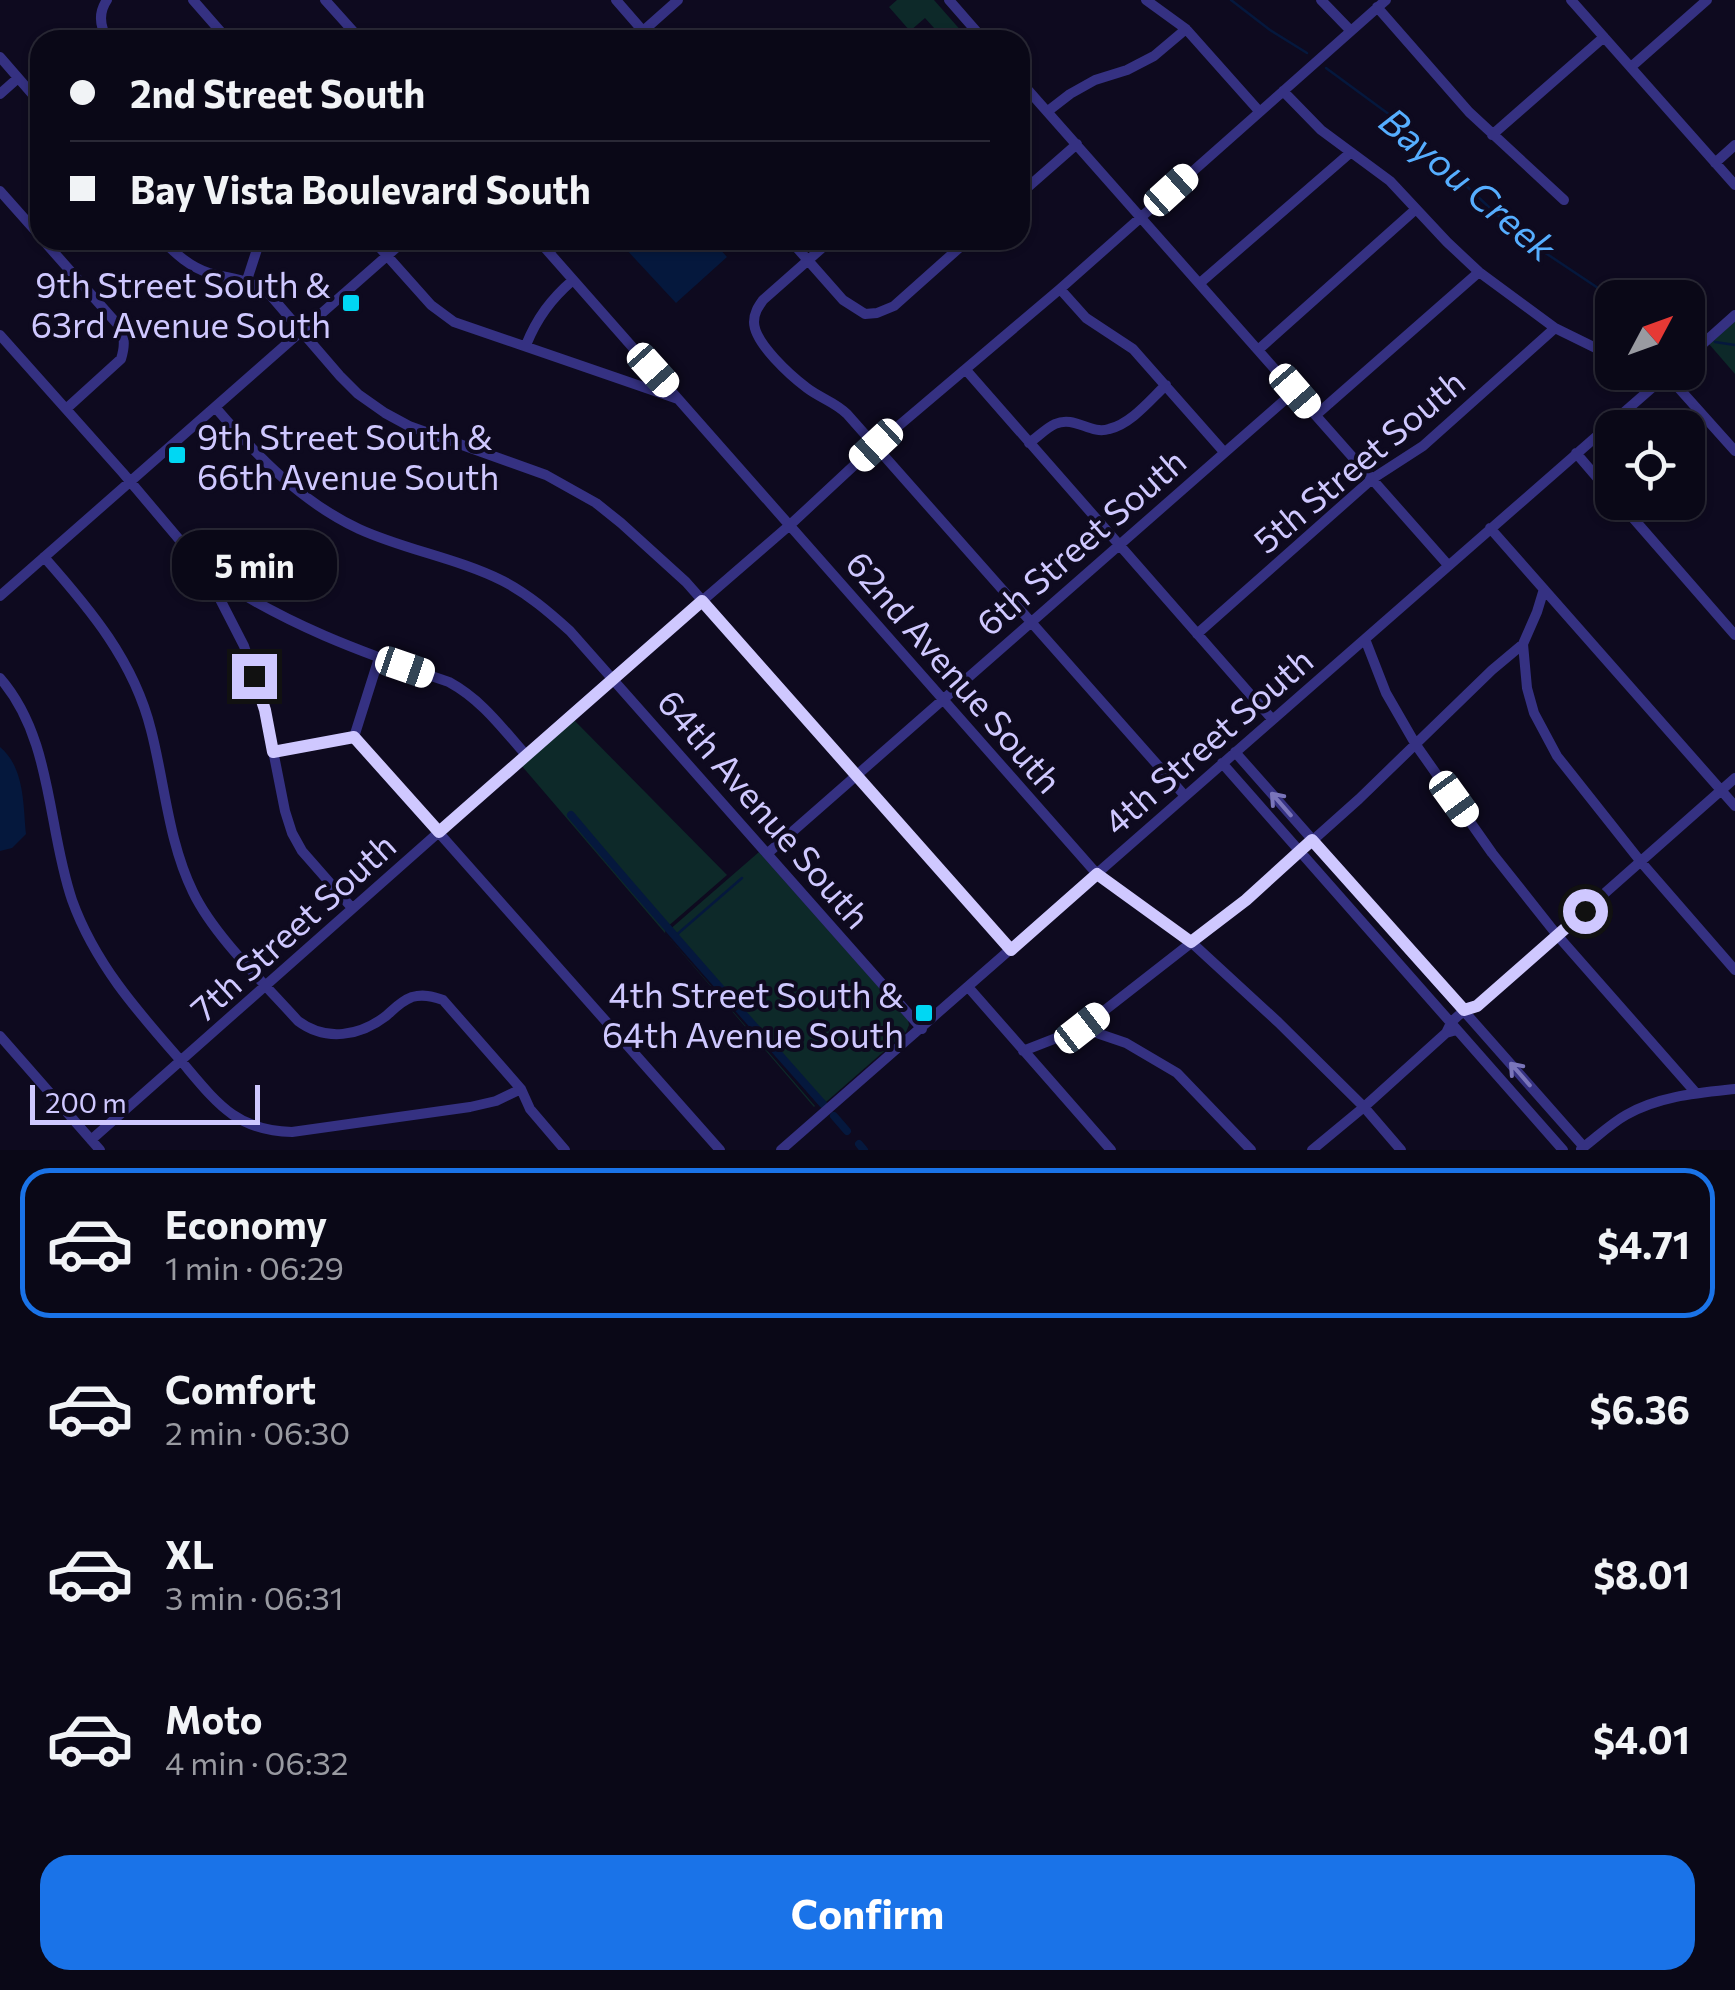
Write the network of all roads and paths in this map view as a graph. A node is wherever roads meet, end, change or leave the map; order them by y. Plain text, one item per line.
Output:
1 (107, 0) edge
2 (193, 0) edge
3 (325, 0) edge
4 (616, 0) edge
5 (678, 0) edge
6 (948, 0) edge
7 (1146, 0) edge
8 (1321, 0) edge
9 (1571, 0) edge
10 (1706, 0) edge
11 (1381, 4) edge
12 (1186, 29) junction
13 (102, 30) edge
14 (219, 30) edge
15 (352, 30) edge
16 (643, 30) edge
17 (645, 30) edge
18 (975, 30) edge
19 (1350, 30) junction
20 (1604, 38) junction
21 (0, 57) edge
22 (1631, 67) junction
23 (18, 78) junction
24 (30, 92) edge
25 (1030, 92) edge
26 (1283, 92) junction
27 (0, 94) edge
28 (1048, 111) junction
29 (1260, 111) junction
30 (1492, 135) junction
31 (1077, 144) junction
32 (1735, 146) edge
33 (1350, 153) junction
34 (1715, 163) junction
35 (1030, 185) edge
36 (1735, 185) edge
37 (0, 191) edge
38 (1564, 200) dead end
39 (1416, 209) junction
40 (1141, 216) junction
41 (30, 225) edge
42 (52, 250) edge
43 (172, 250) edge
44 (257, 250) edge
45 (382, 250) edge
46 (394, 250) edge
47 (799, 250) edge
48 (820, 250) edge
49 (957, 250) edge
50 (549, 252) edge
51 (387, 256) junction
52 (808, 260) junction
53 (1479, 272) junction
54 (247, 280) junction
55 (573, 280) junction
56 (1200, 283) junction
57 (1060, 289) junction
58 (1735, 316) edge
59 (1556, 328) junction
60 (300, 331) junction
61 (0, 335) edge
62 (1705, 342) edge
63 (526, 346) junction
64 (1595, 348) edge
65 (1258, 350) junction
66 (966, 370) junction
67 (1166, 385) junction
68 (1649, 390) edge
69 (1683, 390) edge
70 (1295, 391) junction
71 (679, 400) junction
72 (215, 407) junction
73 (66, 409) junction
74 (1316, 416) junction
75 (1030, 443) junction
76 (876, 445) junction
77 (1735, 451) edge
78 (1224, 452) junction
79 (1576, 453) junction
80 (1595, 475) edge
81 (1372, 479) junction
82 (130, 481) junction
83 (1635, 520) edge
84 (790, 524) junction
85 (1490, 528) junction
86 (1118, 544) junction
87 (44, 557) junction
88 (1448, 565) junction
89 (206, 570) junction
90 (1544, 589) junction
91 (0, 596) edge
92 (702, 601) junction
93 (1031, 621) junction
94 (1196, 634) junction
95 (1735, 635) edge
96 (1366, 639) junction
97 (1523, 644) junction
98 (380, 658) junction
99 (0, 678) edge
100 (613, 678) junction
101 (943, 698) junction
102 (1272, 719) junction
103 (354, 737) junction
104 (1416, 746) junction
105 (273, 752) junction
106 (1235, 752) junction
107 (526, 755) junction
108 (1222, 764) junction
109 (856, 775) junction
110 (1735, 778) edge
111 (1722, 790) junction
112 (1185, 796) junction
113 (1735, 806) edge
114 (439, 832) junction
115 (1312, 840) junction
116 (1300, 852) junction
117 (768, 853) junction
118 (1641, 862) junction
119 (1097, 874) junction
120 (352, 908) junction
121 (1557, 935) junction
122 (1191, 942) junction
123 (1011, 950) junction
124 (1735, 970) edge
125 (266, 985) junction
126 (968, 988) junction
127 (1467, 1014) junction
128 (922, 1028) junction
129 (1082, 1028) junction
130 (1451, 1028) junction
131 (0, 1036) edge
132 (1023, 1051) junction
133 (181, 1061) junction
134 (521, 1089) junction
135 (1735, 1089) edge
136 (1696, 1093) junction
137 (1364, 1107) junction
138 (91, 1140) junction
139 (1581, 1149) edge
140 (100, 1150) edge
141 (564, 1150) edge
142 (720, 1150) edge
143 (781, 1150) edge
144 (1111, 1150) edge
145 (1251, 1150) edge
146 (1312, 1150) edge
147 (1402, 1150) edge
148 (1562, 1150) edge

1 - 13 street
2 - 14 street
3 - 15 street
4 - 16 street
5 - 17 street
6 - 18 street
7 - 12 street
8 - 19 street
9 - 20 street
10 - 22 street
11 - 19 street, 7th Street South
11 - 30 street
12 - 28 street
12 - 29 street
19 - 26 street, 7th Street South
20 - 22 street
20 - 30 street
21 - 23 street
22 - 34 street
23 - 24 street
23 - 27 street
25 - 28 street
26 - 29 street, 7th Street South
26 - 33 street
28 - 31 street
29 - 40 street, 7th Street South
30 - 38 street
31 - 35 street
31 - 40 street
32 - 34 street
33 - 39 street
33 - 56 street
34 - 36 street
37 - 41 street
39 - 53 street
39 - 65 street
40 - 56 street
40 - 57 street, 7th Street South
42 - 73 street
43 - 54 street
44 - 54 street
45 - 51 street
46 - 51 street
47 - 52 street
48 - 52 street
49 - 52 street
50 - 55 street, 62nd Avenue South
51 - 60 street
51 - 63 street
52 - 76 street
53 - 59 street
53 - 74 street
54 - 60 street
55 - 63 street
55 - 71 street, 62nd Avenue South
56 - 65 street
57 - 66 street, 7th Street South
57 - 67 street
58 - 62 street
59 - 64 street
59 - 81 street, 5th Street South
60 - 72 street
60 - 92 street
61 - 73 street
63 - 71 street
65 - 70 street
66 - 75 street
66 - 76 street, 7th Street South
67 - 75 street
67 - 78 street
68 - 79 street, 4th Street South
69 - 77 street
70 - 74 street
70 - 78 street, 6th Street South
71 - 84 street, 62nd Avenue South
72 - 82 street
72 - 100 street, 64th Avenue South
73 - 82 street
74 - 81 street
75 - 86 street
76 - 84 street, 7th Street South
76 - 93 street
78 - 86 street, 6th Street South
79 - 80 street
79 - 85 street, 4th Street South
81 - 88 street
81 - 94 street, 5th Street South
82 - 87 street
82 - 89 street
83 - 95 street
84 - 92 street, 7th Street South
84 - 101 street, 62nd Avenue South
85 - 88 street, 4th Street South
85 - 90 street
86 - 93 street, 6th Street South
86 - 94 street
87 - 91 street
87 - 125 street
88 - 96 street, 4th Street South
89 - 98 street
89 - 105 street
90 - 97 street
90 - 111 street
92 - 100 street, 7th Street South
92 - 109 street
93 - 101 street, 6th Street South
93 - 112 street
94 - 102 street
96 - 102 street, 4th Street South
96 - 104 street
97 - 104 street
97 - 118 street
98 - 103 street
98 - 107 street
99 - 133 street
100 - 107 street, 7th Street South
100 - 117 street, 64th Avenue South
101 - 109 street, 6th Street South
101 - 119 street, 62nd Avenue South
102 - 106 street, 4th Street South
103 - 105 street
103 - 114 street
104 - 115 street
104 - 121 street
105 - 120 street
106 - 108 street, 4th Street South
115 -> 106 street
107 - 114 street, 7th Street South
108 - 112 street, 4th Street South
108 - 116 street
109 - 117 street, 6th Street South
109 - 123 street
110 - 111 street
111 - 113 street
111 - 118 street
112 - 119 street, 4th Street South
114 - 120 street, 7th Street South
114 - 142 street
115 - 116 street
115 - 127 street
116 - 122 street
116 - 130 street
117 - 128 street, 64th Avenue South
118 - 121 street
118 - 124 street
119 - 122 street, 62nd Avenue South
119 - 123 street, 4th Street South
120 - 125 street, 7th Street South
121 - 127 street
121 - 136 street
122 - 129 street
122 - 137 street, 62nd Avenue South
123 - 126 street, 4th Street South
125 - 133 street, 7th Street South
125 - 134 street
126 - 128 street, 4th Street South
126 - 132 street
127 - 130 street
139 -> 127 street
128 - 143 street, 4th Street South
129 - 132 street
129 - 145 street
130 - 137 street
130 - 148 street
131 - 138 street
132 - 144 street
133 - 134 street
133 - 138 street, 7th Street South
134 - 141 street
135 - 136 street
136 - 139 street
137 - 146 street
137 - 147 street, 62nd Avenue South
138 - 140 street

